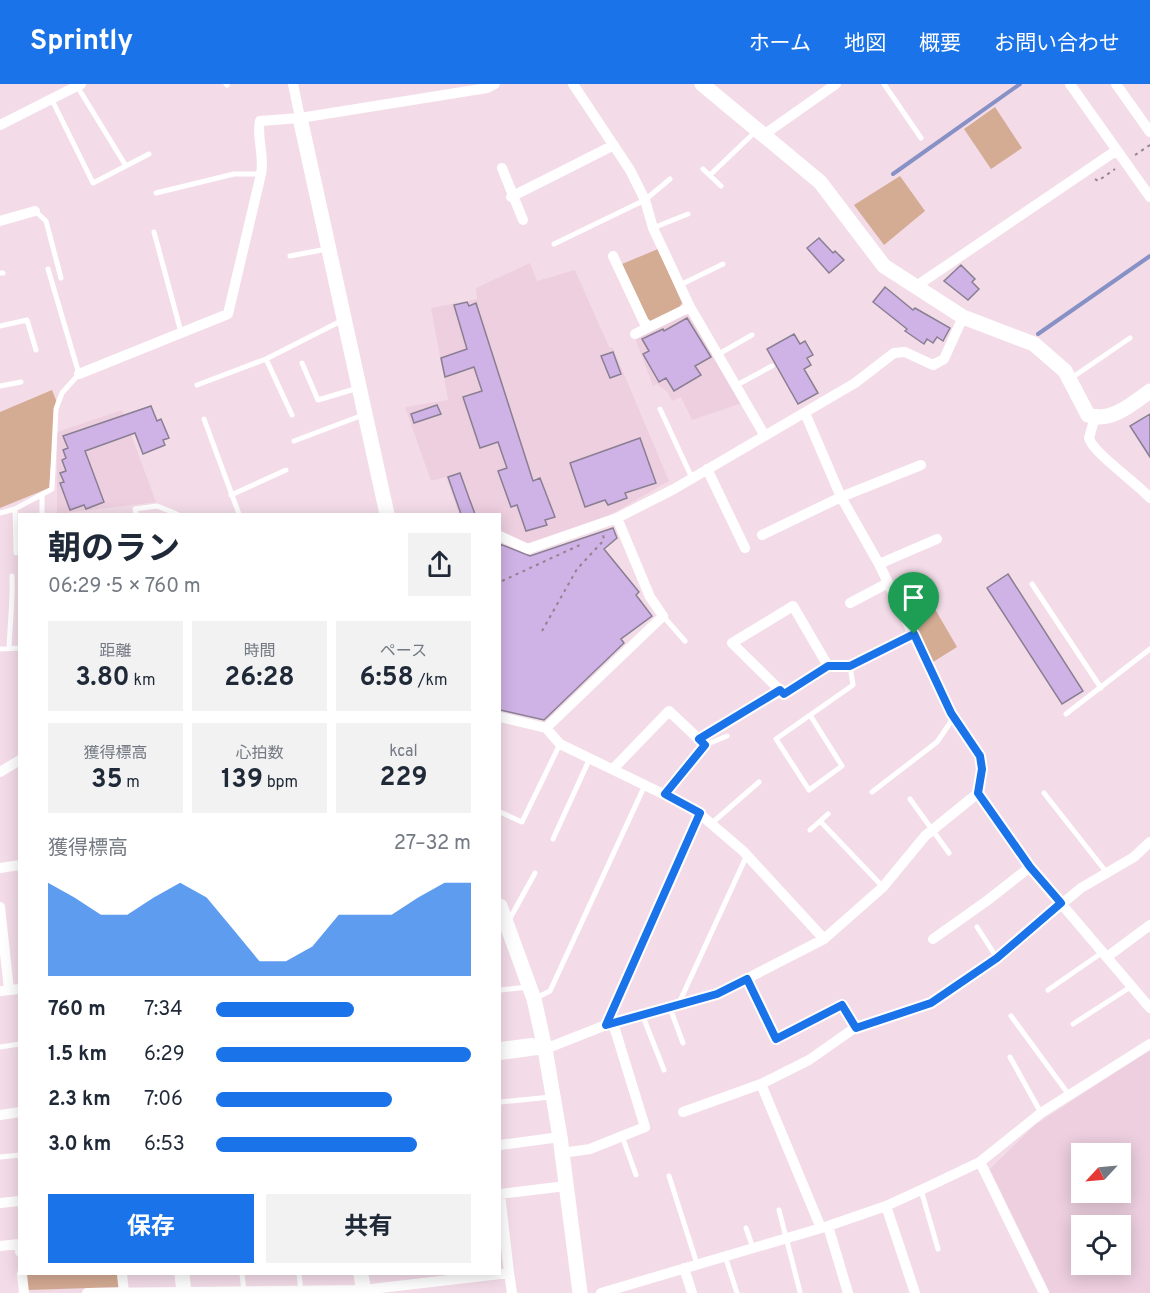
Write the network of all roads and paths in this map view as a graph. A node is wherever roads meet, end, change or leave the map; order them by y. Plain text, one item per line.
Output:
1 (293, 84) edge
2 (495, 84) edge
3 (573, 84) edge
4 (702, 84) edge
5 (836, 84) edge
6 (884, 84) edge
7 (1070, 84) edge
8 (1116, 84) edge
9 (73, 86) edge
10 (51, 98) junction
11 (300, 118) junction
12 (0, 125) edge
13 (1149, 127) edge
14 (759, 134) junction
15 (921, 138) dead end
16 (614, 145) junction
17 (1117, 150) junction
18 (149, 154) dead end
19 (126, 166) junction
20 (502, 168) dead end
21 (703, 169) dead end
22 (261, 174) junction
23 (710, 175) junction
24 (670, 178) dead end
25 (721, 186) dead end
26 (156, 193) dead end
27 (512, 197) junction
28 (1150, 197) edge
29 (645, 200) junction
30 (35, 211) joint
31 (688, 214) dead end
32 (523, 220) dead end
33 (0, 221) edge
34 (653, 228) junction
35 (154, 232) dead end
36 (554, 244) dead end
37 (328, 249) junction
38 (290, 256) dead end
39 (613, 256) dead end
40 (723, 264) dead end
41 (48, 269) dead end
42 (62, 278) dead end
43 (680, 285) junction
44 (915, 287) junction
45 (690, 307) junction
46 (963, 317) junction
47 (344, 320) junction
48 (0, 326) edge
49 (649, 327) junction
50 (182, 333) junction
51 (635, 334) dead end
52 (752, 335) dead end
53 (1130, 338) dead end
54 (36, 350) dead end
55 (717, 355) junction
56 (266, 359) junction
57 (302, 363) dead end
58 (772, 366) dead end
59 (79, 374) junction
60 (1070, 379) junction
61 (21, 381) dead end
62 (197, 385) dead end
63 (0, 386) edge
64 (735, 386) junction
65 (358, 388) junction
66 (1150, 392) edge
67 (660, 409) dead end
68 (805, 413) junction
69 (292, 415) dead end
70 (364, 415) junction
71 (1095, 417) junction
72 (204, 419) dead end
73 (765, 436) junction
74 (294, 441) dead end
75 (921, 465) dead end
76 (286, 470) dead end
77 (707, 470) junction
78 (692, 478) junction
79 (231, 495) junction
80 (42, 496) junction
81 (841, 497) junction
82 (1150, 498) edge
83 (15, 509) junction
84 (0, 513) edge
85 (42, 513) edge
86 (135, 513) edge
87 (174, 513) edge
88 (239, 513) edge
89 (387, 513) edge
90 (617, 518) junction
91 (601, 524) junction
92 (762, 535) dead end
93 (501, 537) edge
94 (937, 539) dead end
95 (583, 544) dead end
96 (745, 548) dead end
97 (16, 554) dead end
98 (879, 564) junction
99 (12, 576) dead end
100 (502, 581) dead end
101 (888, 583) junction
102 (1032, 585) dead end
103 (850, 603) dead end
104 (663, 616) junction
105 (542, 631) dead end
106 (914, 634) junction
107 (685, 641) dead end
108 (9, 648) junction
109 (18, 648) edge
110 (0, 649) edge
111 (1150, 650) edge
112 (828, 666) junction
113 (850, 666) junction
114 (1101, 688) junction
115 (780, 690) junction
116 (1066, 714) dead end
117 (810, 715) junction
118 (501, 717) edge
119 (954, 717) junction
120 (546, 728) junction
121 (727, 736) dead end
122 (702, 742) junction
123 (560, 744) junction
124 (590, 758) junction
125 (18, 761) edge
126 (613, 769) junction
127 (0, 772) edge
128 (759, 782) dead end
129 (645, 785) junction
130 (872, 792) dead end
131 (978, 793) junction
132 (1044, 793) dead end
133 (665, 794) junction
134 (910, 799) dead end
135 (501, 812) edge
136 (700, 813) junction
137 (828, 814) dead end
138 (820, 821) junction
139 (712, 824) junction
140 (810, 830) dead end
141 (932, 830) junction
142 (554, 839) dead end
143 (1150, 842) edge
144 (949, 853) dead end
145 (747, 855) junction
146 (18, 865) edge
147 (1030, 867) junction
148 (0, 868) edge
149 (535, 873) dead end
150 (1107, 873) junction
151 (883, 887) junction
152 (1061, 903) junction
153 (0, 907) edge
154 (501, 911) edge
155 (1150, 925) edge
156 (977, 927) dead end
157 (505, 931) edge
158 (824, 939) junction
159 (933, 939) dead end
160 (1105, 955) junction
161 (997, 958) junction
162 (747, 979) junction
163 (1132, 986) junction
164 (9, 990) edge
165 (501, 990) edge
166 (1048, 990) dead end
167 (532, 993) junction
168 (674, 1005) junction
169 (1150, 1008) edge
170 (642, 1014) junction
171 (1011, 1017) dead end
172 (609, 1024) junction
173 (1073, 1024) dead end
174 (856, 1028) junction
175 (683, 1043) dead end
176 (18, 1044) edge
177 (1150, 1044) edge
178 (0, 1047) edge
179 (501, 1047) edge
180 (545, 1049) junction
181 (501, 1054) edge
182 (1010, 1057) dead end
183 (664, 1070) dead end
184 (761, 1084) junction
185 (1069, 1095) junction
186 (553, 1097) junction
187 (501, 1102) edge
188 (18, 1105) edge
189 (0, 1108) edge
190 (18, 1112) edge
191 (683, 1112) dead end
192 (1041, 1113) junction
193 (0, 1115) edge
194 (622, 1136) junction
195 (501, 1145) edge
196 (561, 1145) junction
197 (18, 1155) edge
198 (0, 1157) edge
199 (980, 1162) junction
200 (636, 1175) dead end
201 (669, 1176) dead end
202 (566, 1186) junction
203 (921, 1190) junction
204 (501, 1194) edge
205 (18, 1201) edge
206 (0, 1203) edge
207 (501, 1203) edge
208 (886, 1206) junction
209 (779, 1210) dead end
210 (824, 1226) junction
211 (747, 1228) dead end
212 (786, 1238) junction
213 (0, 1246) edge
214 (18, 1247) edge
215 (753, 1248) junction
216 (938, 1249) dead end
217 (725, 1256) junction
218 (697, 1264) junction
219 (684, 1268) junction
220 (501, 1273) edge
221 (509, 1273) junction
222 (22, 1275) edge
223 (122, 1275) edge
224 (182, 1275) edge
225 (242, 1275) edge
226 (299, 1275) edge
227 (361, 1275) edge
228 (474, 1275) edge
229 (422, 1278) edge
230 (363, 1291) edge
231 (184, 1292) edge
232 (244, 1292) edge
233 (301, 1292) edge
234 (24, 1293) edge
235 (87, 1293) edge
236 (124, 1293) edge
237 (512, 1293) edge
238 (580, 1293) edge
239 (601, 1293) edge
240 (692, 1293) edge
241 (737, 1293) edge
242 (800, 1293) edge
243 (848, 1293) edge
244 (915, 1293) edge
245 (1044, 1293) edge

1 - 11 street
2 - 11 street
3 - 16 street
4 - 14 street
5 - 14 street
6 - 15 lane
7 - 17 street
8 - 13 street
9 - 10 street
9 - 19 lane
10 - 12 street
10 - 19 lane
11 - 22 street
11 - 37 street
14 - 23 lane
14 - 44 street
16 - 27 street
16 - 29 street
17 - 28 street
17 - 44 street
18 - 19 lane
20 - 27 street
21 - 23 lane
22 - 26 lane
22 - 50 street
23 - 25 lane
24 - 29 lane
27 - 32 street
29 - 34 street
29 - 36 lane
30 - 33 street
30 - 42 lane
31 - 34 lane
34 - 43 street
35 - 50 lane
37 - 38 lane
37 - 47 street
39 - 49 street
40 - 43 lane
41 - 59 lane
43 - 45 street
44 - 46 street
45 - 49 street
45 - 55 street
46 - 60 street
46 - 68 street
47 - 56 lane
47 - 65 street
48 - 54 lane
49 - 51 street
50 - 59 street
52 - 55 lane
53 - 60 lane
55 - 64 street
56 - 62 lane
56 - 69 lane
57 - 65 lane
58 - 64 lane
59 - 80 lane
60 - 71 street
61 - 63 lane
64 - 73 street
65 - 70 street
66 - 71 street
67 - 78 lane
68 - 73 street
68 - 81 street
70 - 74 lane
70 - 89 street
71 - 82 street
72 - 79 lane
73 - 77 street
75 - 81 street
76 - 79 lane
77 - 78 street
77 - 96 street
78 - 90 street
79 - 88 lane
80 - 83 lane
80 - 85 lane
81 - 92 street
81 - 98 street
83 - 84 lane
83 - 97 lane
86 - 87 lane
90 - 91 street
90 - 104 street
91 - 93 street
91 - 105 path
94 - 98 street
95 - 100 path
98 - 101 street
99 - 108 lane
101 - 103 street
101 - 106 street
102 - 114 lane
104 - 107 lane
104 - 120 street
106 - 113 street
106 - 119 street
108 - 109 lane
108 - 110 lane
111 - 114 lane
112 - 113 street
112 - 115 street
112 - 115 street
113 - 117 lane
114 - 116 lane
115 - 122 lane
117 - 117 lane
118 - 120 street
119 - 130 lane
119 - 131 street
120 - 123 street
121 - 122 lane
122 - 126 street
122 - 133 street
123 - 124 street
123 - 135 lane
124 - 126 street
124 - 142 lane
125 - 127 street
126 - 129 street
128 - 139 lane
129 - 133 street
129 - 167 lane
131 - 141 street
131 - 147 street
132 - 150 lane
133 - 136 street
134 - 141 lane
136 - 139 street
136 - 172 lane
137 - 138 lane
138 - 140 lane
138 - 151 lane
139 - 145 street
141 - 144 lane
141 - 151 street
143 - 150 street
145 - 158 street
145 - 168 lane
146 - 148 street
147 - 152 street
147 - 159 street
149 - 157 lane
150 - 152 street
151 - 158 street
152 - 160 street
152 - 161 street
153 - 164 street
154 - 157 street
155 - 160 street
156 - 161 lane
157 - 167 street
158 - 162 street
160 - 163 street
160 - 166 lane
161 - 174 street
162 - 168 street
162 - 174 street
163 - 169 street
163 - 173 lane
165 - 167 lane
167 - 180 street
168 - 170 street
168 - 175 lane
170 - 172 street
170 - 183 lane
171 - 185 lane
172 - 180 street
172 - 194 street
174 - 184 street
176 - 178 lane
177 - 185 street
179 - 180 street
180 - 181 street
180 - 186 street
182 - 192 lane
184 - 191 street
184 - 210 street
185 - 192 street
186 - 187 lane
186 - 196 street
188 - 189 street
190 - 193 street
192 - 199 street
194 - 196 street
194 - 200 lane
195 - 196 street
196 - 202 street
197 - 198 lane
199 - 203 street
199 - 245 street
201 - 218 lane
202 - 204 street
202 - 238 street
203 - 208 street
203 - 216 lane
205 - 206 street
207 - 221 street
208 - 210 street
208 - 244 street
209 - 212 lane
210 - 212 street
210 - 243 street
211 - 215 lane
212 - 215 street
212 - 242 lane
213 - 214 street
215 - 217 street
217 - 218 street
217 - 241 lane
218 - 219 street
219 - 239 street
219 - 240 street
220 - 221 street
221 - 237 street
222 - 234 street
223 - 236 street
224 - 231 street
225 - 232 lane
226 - 233 lane
227 - 230 street
228 - 229 street
229 - 230 street
230 - 233 street
231 - 232 street
231 - 236 street
232 - 233 street
235 - 236 street

